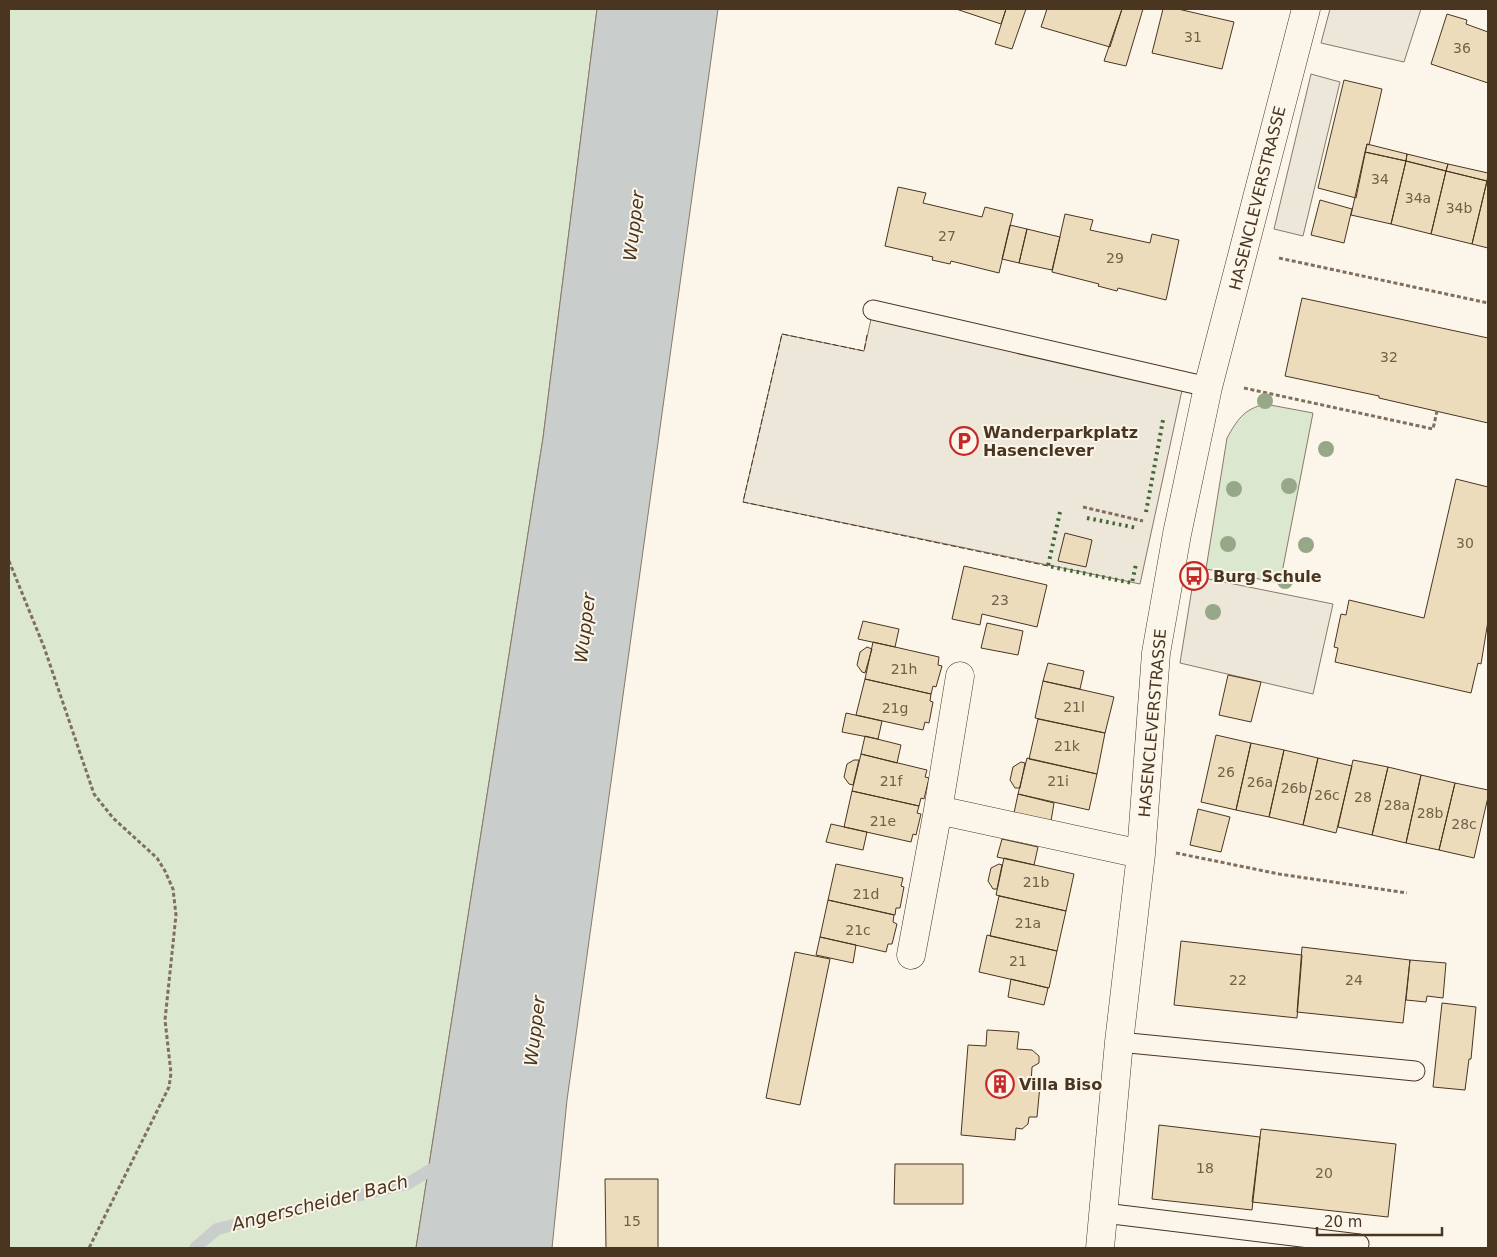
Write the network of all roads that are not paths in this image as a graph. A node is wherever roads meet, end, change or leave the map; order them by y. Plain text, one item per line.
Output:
1 (1306, 9) edge
2 (873, 310) dead end
3 (1208, 387) junction
4 (960, 676) dead end
5 (938, 810) junction
6 (1141, 854) junction
7 (912, 955) dead end
8 (1119, 1042) junction
9 (1415, 1071) dead end
10 (1104, 1213) junction
11 (1359, 1244) dead end
12 (1100, 1248) edge

1 - 3 street, HASENCLEVERSTRASSE
2 - 3 lane
3 - 6 street, HASENCLEVERSTRASSE
4 - 5 street
5 - 6 street
5 - 7 street
6 - 8 street, HASENCLEVERSTRASSE
8 - 9 lane
8 - 10 street, HASENCLEVERSTRASSE
10 - 11 lane
10 - 12 street, HASENCLEVERSTRASSE

